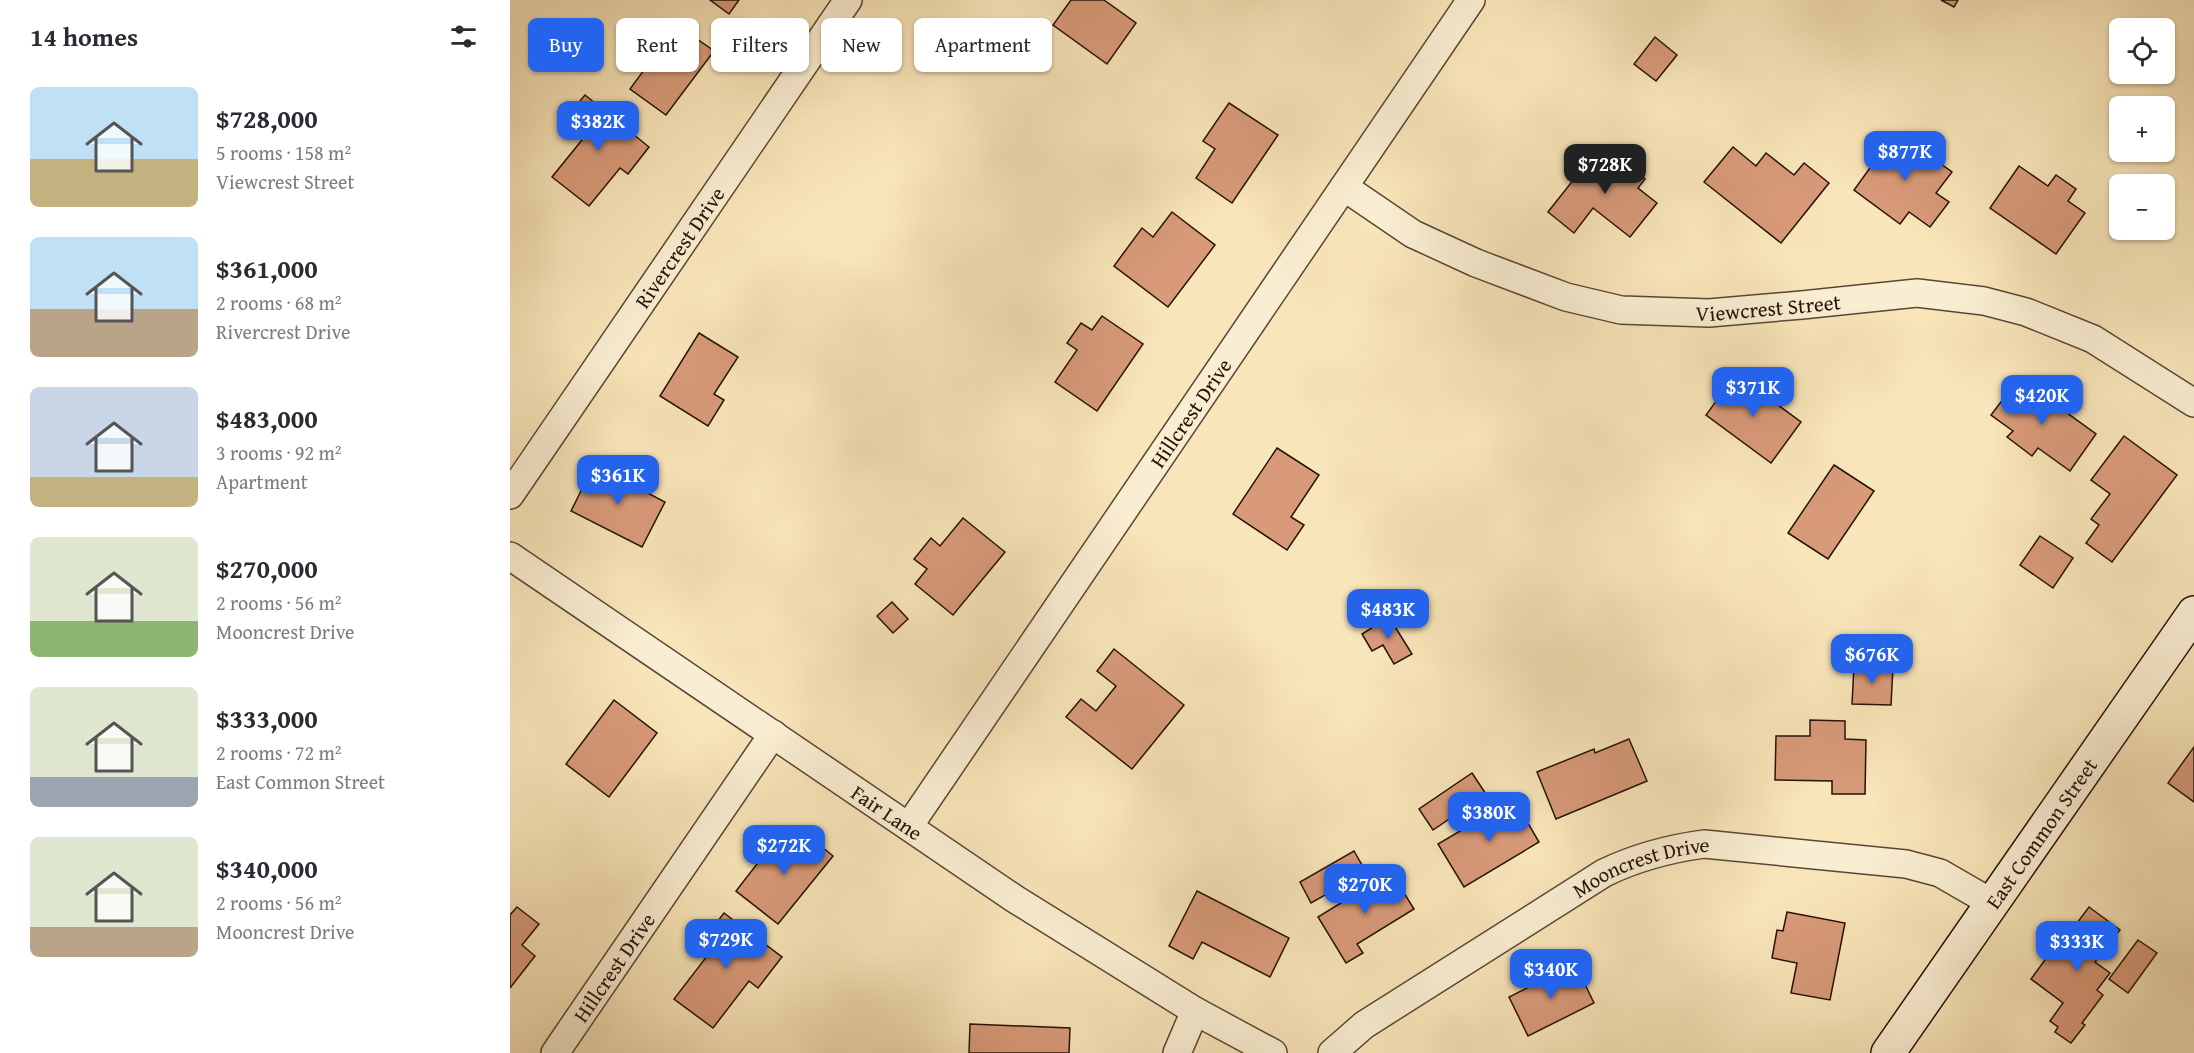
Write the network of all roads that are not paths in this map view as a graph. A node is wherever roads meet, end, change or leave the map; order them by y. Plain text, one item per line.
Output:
1 (848, 0) edge
2 (1471, 0) edge
3 (1344, 187) junction
4 (2194, 403) edge
5 (510, 495) edge
6 (510, 556) edge
7 (2194, 613) edge
8 (773, 734) junction
9 (909, 826) junction
10 (1992, 903) junction
11 (1195, 1011) junction
12 (555, 1053) edge
13 (1177, 1053) edge
14 (1273, 1053) edge
15 (1332, 1053) edge
16 (1888, 1053) edge

1 - 5 street, Rivercrest Drive
2 - 3 street, Hillcrest Drive
3 - 4 street, Viewcrest Street
3 - 9 street, Hillcrest Drive
6 - 8 street, Fair Lane
7 - 10 main road, East Common Street
8 - 9 street, Fair Lane
8 - 12 street, Hillcrest Drive
9 - 11 street, Fair Lane
10 - 15 street, Mooncrest Drive
10 - 16 main road, East Common Street
11 - 13 street
11 - 14 street, Fair Lane

